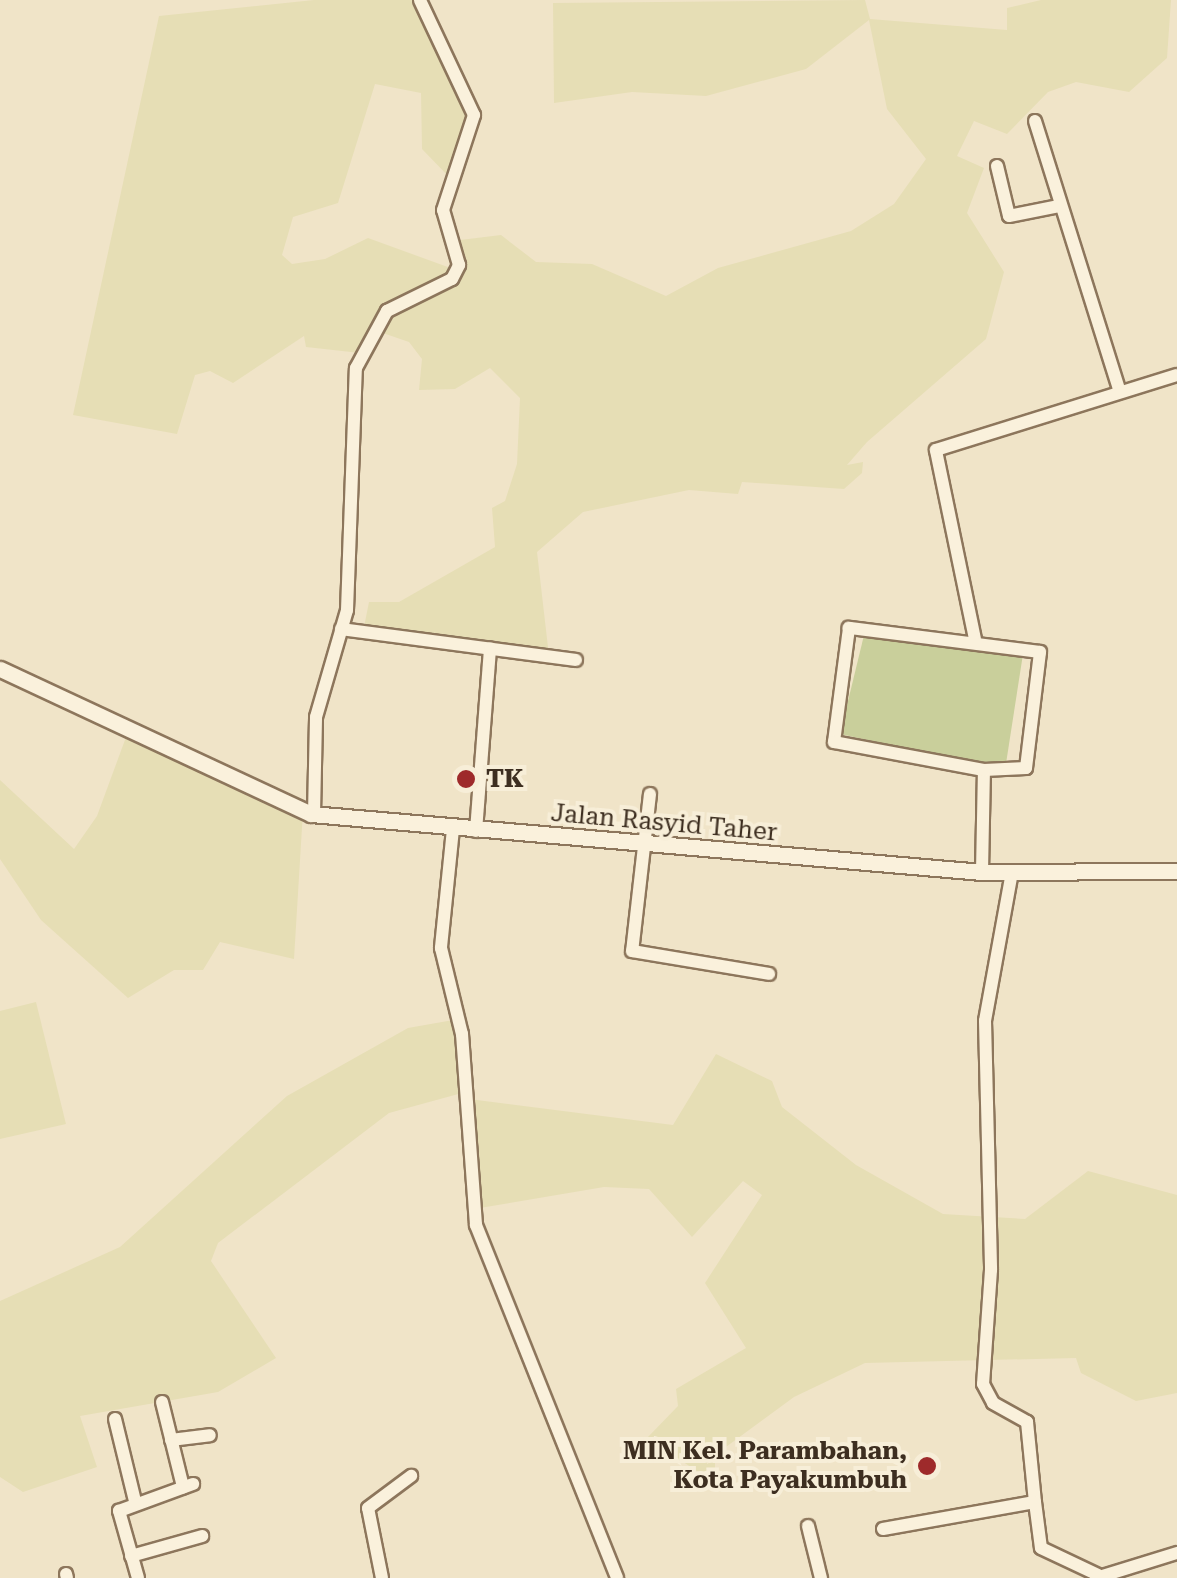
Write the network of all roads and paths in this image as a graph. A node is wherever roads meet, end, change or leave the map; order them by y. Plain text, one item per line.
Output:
1 (420, 0) edge
2 (1035, 121) dead end
3 (997, 166) dead end
4 (1060, 206) junction
5 (1177, 375) edge
6 (1120, 392) junction
7 (341, 630) junction
8 (975, 639) junction
9 (490, 649) junction
10 (576, 660) dead end
11 (0, 669) edge
12 (984, 770) junction
13 (650, 794) dead end
14 (314, 814) junction
15 (453, 829) junction
16 (476, 831) junction
17 (644, 847) junction
18 (1177, 871) edge
19 (982, 872) junction
20 (1012, 872) junction
21 (770, 974) dead end
22 (162, 1402) dead end
23 (115, 1419) dead end
24 (210, 1435) dead end
25 (172, 1440) junction
26 (411, 1476) dead end
27 (135, 1501) junction
28 (1035, 1502) junction
29 (808, 1526) dead end
30 (882, 1529) dead end
31 (202, 1536) dead end
32 (1177, 1553) edge
33 (131, 1556) junction
34 (1097, 1577) edge
35 (138, 1578) edge
36 (382, 1578) edge
37 (618, 1578) edge
38 (821, 1578) edge

1 - 7 street
2 - 4 street
3 - 4 street
4 - 6 street
5 - 6 street
6 - 8 street
7 - 9 street
7 - 14 street
8 - 12 street
8 - 12 street
9 - 10 street
9 - 16 street
11 - 14 street, Jalan Rasyid Taher
12 - 19 street
13 - 17 street
14 - 15 street, Jalan Rasyid Taher
15 - 16 street, Jalan Rasyid Taher
15 - 37 street
16 - 17 street, Jalan Rasyid Taher
17 - 19 street, Jalan Rasyid Taher
17 - 21 street
18 - 20 street, Jalan Rasyid Taher
19 - 20 street, Jalan Rasyid Taher
20 - 28 street
22 - 25 street
23 - 27 street
24 - 25 street
25 - 27 street
26 - 36 street
27 - 33 street
28 - 30 street
28 - 34 street
29 - 38 street
31 - 33 street
32 - 34 street
33 - 35 street

